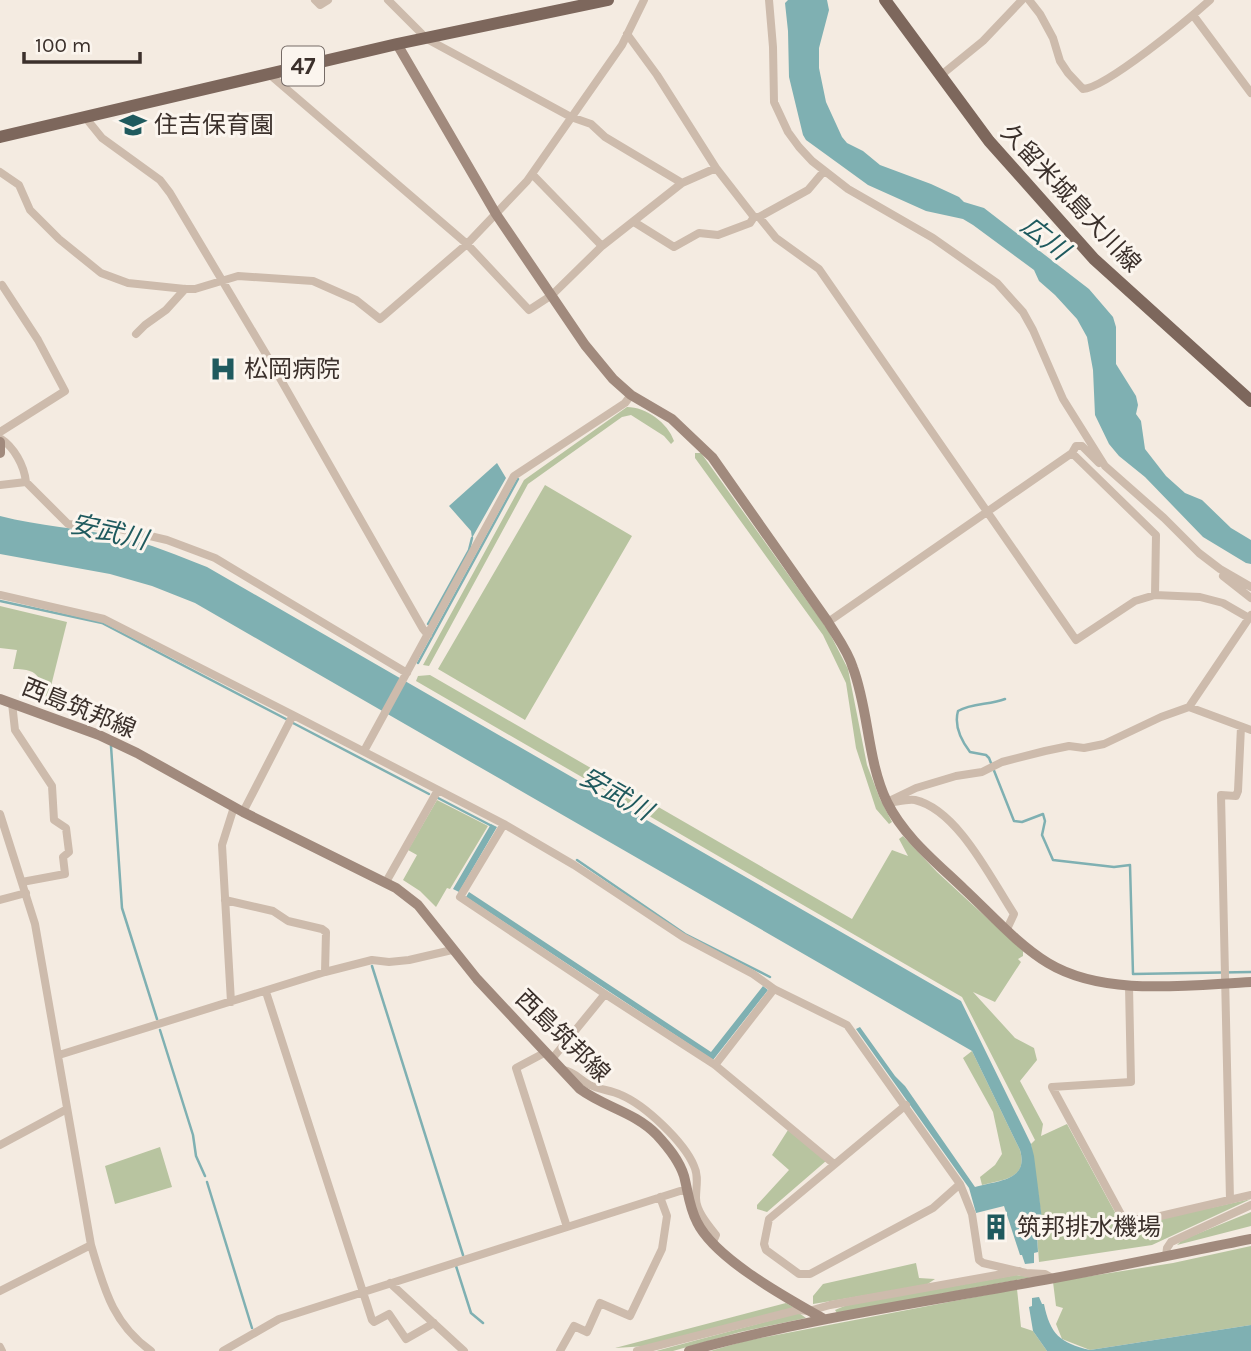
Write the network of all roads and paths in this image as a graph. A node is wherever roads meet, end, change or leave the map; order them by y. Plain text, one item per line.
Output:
1 (316, 0) edge
2 (328, 0) edge
3 (388, 0) edge
4 (644, 0) edge
5 (769, 0) edge
6 (885, 0) edge
7 (1021, 0) edge
8 (1029, 0) edge
9 (1210, 0) edge
10 (600, 1) edge
11 (1193, 15) junction
12 (627, 34) junction
13 (427, 38) junction
14 (397, 44) junction
15 (270, 74) junction
16 (940, 76) junction
17 (1251, 93) edge
18 (85, 117) junction
19 (570, 117) junction
20 (0, 137) edge
21 (716, 168) junction
22 (824, 171) junction
23 (0, 172) edge
24 (533, 174) junction
25 (681, 183) junction
26 (496, 214) junction
27 (757, 217) junction
28 (634, 222) junction
29 (467, 244) junction
30 (602, 246) junction
31 (222, 281) junction
32 (2, 285) dead end
33 (185, 289) junction
34 (552, 295) junction
35 (136, 334) dead end
36 (631, 395) junction
37 (1251, 401) edge
38 (0, 432) edge
39 (0, 440) edge
40 (0, 453) edge
41 (1072, 453) junction
42 (1105, 466) junction
43 (26, 482) junction
44 (0, 485) edge
45 (987, 514) junction
46 (1220, 569) junction
47 (1251, 587) edge
48 (1154, 594) junction
49 (0, 595) edge
50 (1251, 598) edge
51 (1250, 616) edge
52 (828, 622) junction
53 (428, 635) junction
54 (407, 675) junction
55 (0, 699) edge
56 (12, 703) junction
57 (1189, 707) junction
58 (293, 715) junction
59 (1241, 727) junction
60 (1251, 730) edge
61 (364, 751) junction
62 (438, 790) junction
63 (887, 802) junction
64 (238, 810) junction
65 (0, 814) edge
66 (504, 824) junction
67 (386, 882) junction
68 (22, 883) junction
69 (26, 893) junction
70 (0, 900) edge
71 (225, 901) junction
72 (1007, 929) junction
73 (452, 950) junction
74 (325, 972) junction
75 (1251, 982) edge
76 (1225, 983) junction
77 (1129, 986) junction
78 (774, 989) junction
79 (266, 992) junction
80 (605, 994) junction
81 (231, 1002) junction
82 (59, 1055) junction
83 (549, 1056) junction
84 (715, 1065) junction
85 (563, 1070) junction
86 (906, 1105) junction
87 (68, 1110) junction
88 (0, 1145) edge
89 (834, 1164) junction
90 (960, 1184) junction
91 (686, 1191) junction
92 (1251, 1195) edge
93 (660, 1197) junction
94 (1230, 1200) junction
95 (1251, 1205) edge
96 (567, 1227) junction
97 (1251, 1239) edge
98 (713, 1242) junction
99 (91, 1245) junction
100 (1166, 1255) junction
101 (1019, 1271) junction
102 (1052, 1278) junction
103 (390, 1283) junction
104 (0, 1291) edge
105 (362, 1292) junction
106 (809, 1311) junction
107 (824, 1319) junction
108 (434, 1323) junction
109 (151, 1351) edge
110 (223, 1351) edge
111 (464, 1351) edge
112 (560, 1351) edge
113 (638, 1351) edge
114 (689, 1351) edge

1 - 2 street
3 - 13 street
4 - 12 street
5 - 22 street
6 - 16 main road, 久留米城島大川線
7 - 16 street
8 - 11 street
9 - 11 street
10 - 13 main road, 47
11 - 17 street
12 - 19 street
12 - 21 street
13 - 14 main road, 47
13 - 19 street
14 - 15 main road, 47
14 - 26 main road
15 - 18 main road, 47
15 - 29 street
16 - 37 main road, 久留米城島大川線
18 - 20 main road, 47
18 - 31 street
19 - 24 street
19 - 25 street
21 - 25 street
21 - 27 street
22 - 27 street
22 - 42 street
23 - 33 street
24 - 26 street
24 - 30 street
25 - 28 street
26 - 29 street
26 - 34 main road
27 - 28 street
27 - 45 street
28 - 30 street
29 - 31 street
29 - 34 street
30 - 34 street
31 - 33 street
31 - 53 street
32 - 38 street
33 - 35 street
34 - 36 main road
36 - 52 main road
36 - 53 street
39 - 40 main road
39 - 43 street
41 - 42 street
41 - 45 street
41 - 48 street
42 - 46 street
43 - 44 street
43 - 54 street
45 - 48 street
45 - 52 street
46 - 47 street
46 - 50 street
48 - 51 street
49 - 58 street
51 - 57 street
52 - 63 main road
53 - 54 street
54 - 61 street
55 - 56 main road, 西島筑邦線
56 - 64 main road, 西島筑邦線
56 - 68 street
57 - 59 street
57 - 63 street
58 - 61 street
58 - 64 street
59 - 60 street
59 - 76 street
61 - 62 street
62 - 66 street
62 - 67 street
63 - 72 main road
63 - 72 street
64 - 67 main road, 西島筑邦線
64 - 71 street
65 - 68 street
66 - 78 street
66 - 80 street
67 - 73 main road, 西島筑邦線
68 - 69 street
69 - 70 street
69 - 82 street
71 - 74 street
71 - 81 street
72 - 77 main road
73 - 74 street
73 - 83 main road, 西島筑邦線
74 - 79 street
75 - 76 main road
76 - 77 main road
76 - 94 street
77 - 94 street
78 - 84 street
78 - 86 street
79 - 81 street
79 - 105 street
80 - 83 street
80 - 84 street
81 - 82 street
82 - 87 street
83 - 85 main road, 西島筑邦線
83 - 96 street
84 - 89 street
85 - 91 main road, 西島筑邦線
85 - 98 street
86 - 89 street
86 - 90 street
87 - 88 street
87 - 99 street
89 - 90 street
90 - 101 street
91 - 93 street
91 - 98 main road, 西島筑邦線
92 - 94 street
93 - 96 street
93 - 112 street
95 - 100 street
96 - 103 street
97 - 100 main road
98 - 106 main road, 西島筑邦線
99 - 104 street
99 - 109 street
100 - 102 main road
101 - 102 street
101 - 106 street
102 - 107 main road
103 - 105 street
103 - 108 street
105 - 108 street
105 - 110 street
106 - 107 main road, 西島筑邦線
106 - 113 street
107 - 114 main road
108 - 111 street

